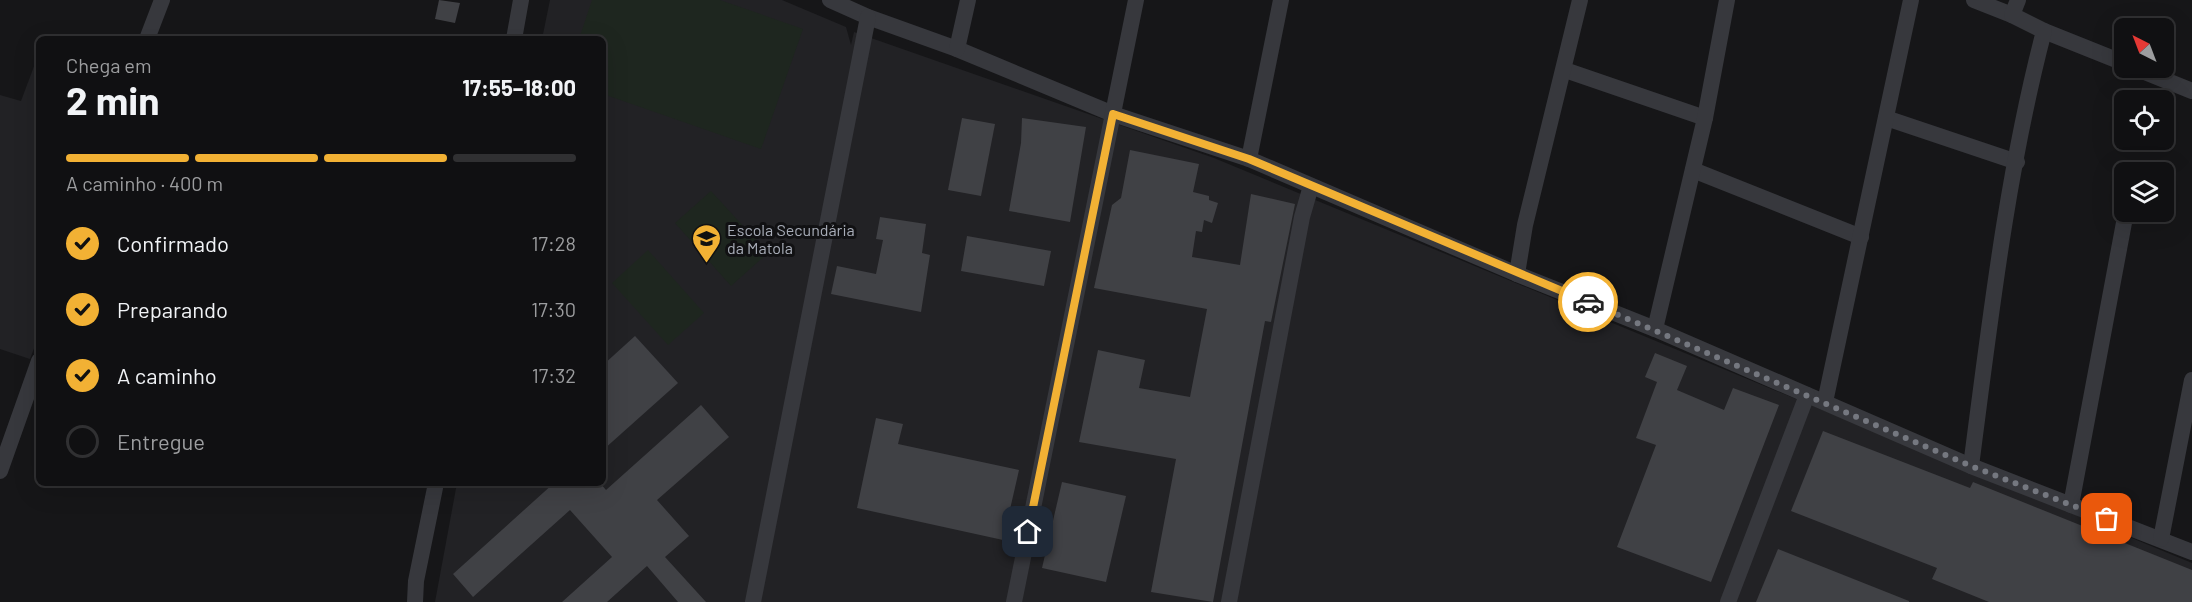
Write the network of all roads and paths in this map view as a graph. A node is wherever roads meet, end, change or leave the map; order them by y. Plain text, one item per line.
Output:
1 (162, 0) edge
2 (521, 0) edge
3 (830, 0) edge
4 (968, 0) edge
5 (1136, 0) edge
6 (1281, 0) edge
7 (1580, 0) edge
8 (1727, 0) edge
9 (1911, 0) edge
10 (1974, 0) edge
11 (2015, 8) edge
12 (868, 17) junction
13 (2044, 31) junction
14 (148, 36) edge
15 (515, 36) edge
16 (957, 49) junction
17 (2114, 59) edge
18 (1564, 70) junction
19 (2160, 78) edge
20 (2192, 91) edge
21 (1113, 114) junction
22 (1705, 118) junction
23 (1886, 118) junction
24 (1249, 159) junction
25 (2017, 162) junction
26 (1693, 170) junction
27 (1311, 186) junction
28 (2124, 222) edge
29 (1861, 237) junction
30 (1517, 274) junction
31 (1655, 329) junction
32 (36, 369) edge
33 (2192, 380) edge
34 (1807, 395) junction
35 (1825, 402) junction
36 (1971, 466) junction
37 (0, 471) edge
38 (435, 486) edge
39 (2071, 505) junction
40 (2161, 539) junction
41 (2192, 552) edge
42 (415, 602) edge
43 (753, 602) edge
44 (1014, 602) edge
45 (1228, 602) edge
46 (1728, 602) edge

1 - 14 street
2 - 15 street
3 - 12 street
4 - 16 street
5 - 21 street
6 - 24 street
7 - 18 street
8 - 22 street
9 - 23 street
10 - 11 street
11 - 13 street
12 - 16 street
12 - 43 street
13 - 17 street
13 - 25 street
16 - 21 street
18 - 22 street
18 - 30 street
19 - 20 street
21 - 24 street
21 - 44 street
22 - 26 street
23 - 25 street
23 - 29 street
24 - 27 street
25 - 36 street
26 - 29 street
26 - 31 street
27 - 30 street
27 - 45 street
28 - 39 street
29 - 35 street
30 - 31 street
31 - 34 street
32 - 37 street
33 - 40 street
34 - 35 street
34 - 46 street
35 - 36 street
36 - 39 street
38 - 42 street
39 - 40 street
40 - 41 street

